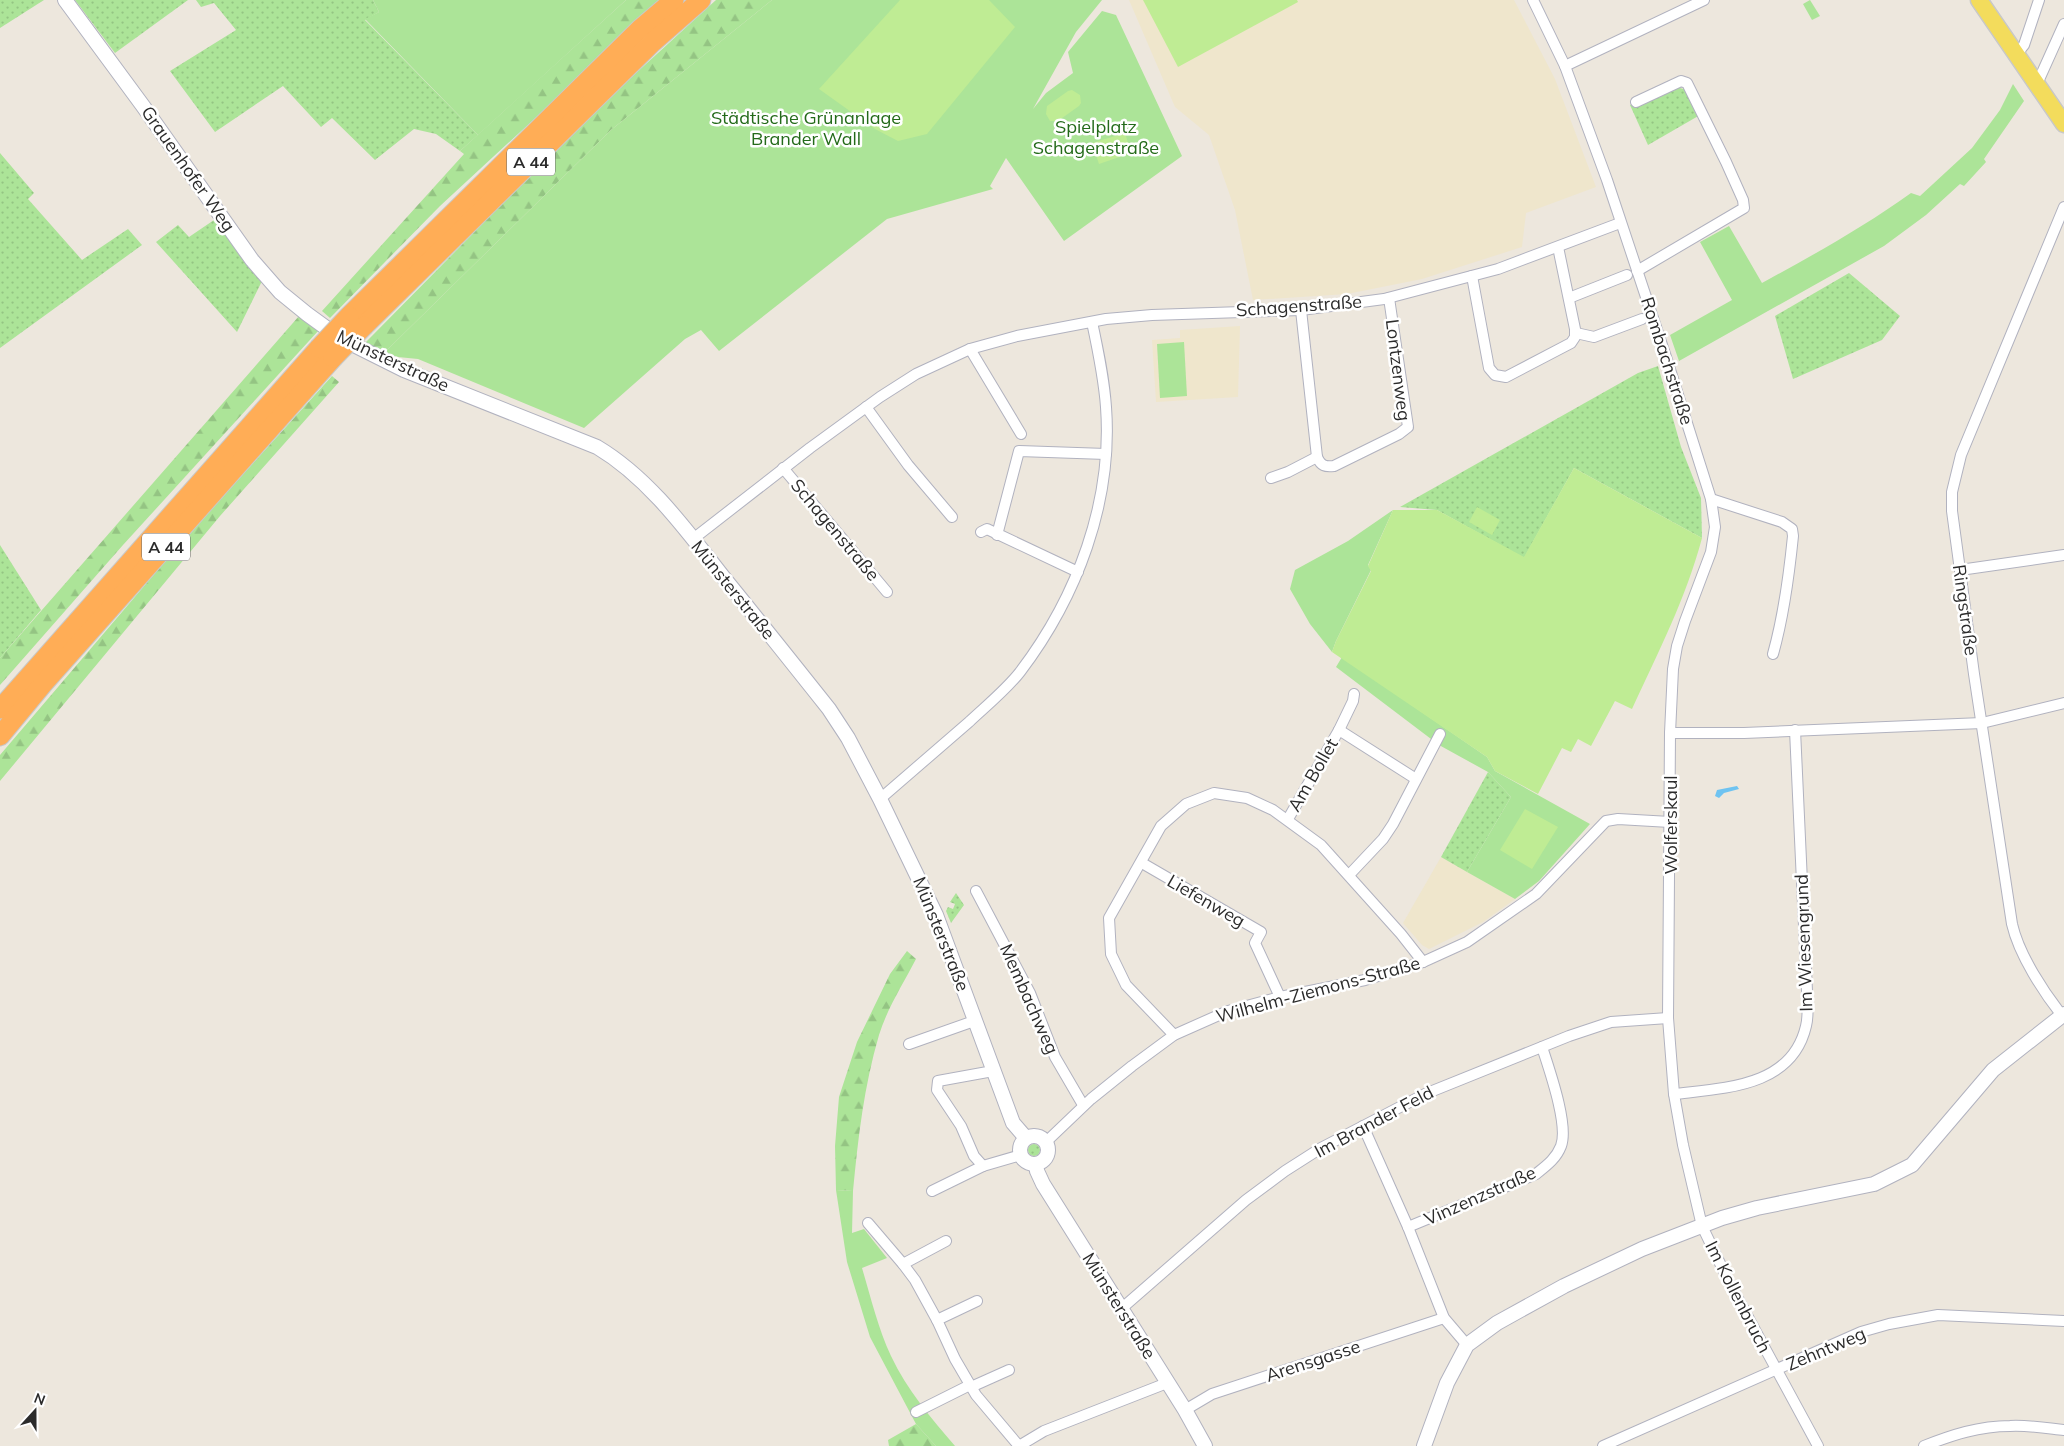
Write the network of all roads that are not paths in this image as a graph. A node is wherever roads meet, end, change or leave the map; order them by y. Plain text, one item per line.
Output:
1 (65, 0) edge
2 (674, 0) edge
3 (701, 0) edge
4 (1533, 0) edge
5 (1704, 0) edge
6 (1979, 0) edge
7 (2039, 0) edge
8 (2064, 24) edge
9 (2016, 55) junction
10 (1564, 66) junction
11 (2036, 84) junction
12 (1636, 102) dead end
13 (2064, 124) edge
14 (2064, 207) edge
15 (1620, 223) junction
16 (1558, 247) junction
17 (1632, 273) junction
18 (1472, 276) junction
19 (1388, 298) junction
20 (1569, 298) junction
21 (1301, 310) junction
22 (1642, 319) dead end
23 (357, 321) junction
24 (1092, 322) junction
25 (324, 327) joint
26 (1576, 333) junction
27 (970, 349) junction
28 (326, 354) junction
29 (866, 407) junction
30 (1021, 434) dead end
31 (1106, 454) junction
32 (1317, 457) junction
33 (782, 468) junction
34 (1270, 478) dead end
35 (1711, 499) junction
36 (952, 517) dead end
37 (981, 532) dead end
38 (997, 535) junction
39 (693, 539) junction
40 (2064, 555) edge
41 (1960, 570) junction
42 (1078, 572) junction
43 (887, 592) dead end
44 (1774, 654) dead end
45 (1354, 694) dead end
46 (2064, 703) edge
47 (0, 709) edge
48 (1982, 723) junction
49 (1339, 730) junction
50 (1794, 730) junction
51 (1670, 733) junction
52 (1440, 734) dead end
53 (0, 736) edge
54 (1416, 779) junction
55 (880, 799) junction
56 (1288, 819) junction
57 (1670, 822) junction
58 (1142, 863) junction
59 (1349, 875) junction
60 (976, 892) dead end
61 (1422, 962) junction
62 (1280, 998) junction
63 (2063, 1016) edge
64 (1668, 1018) junction
65 (974, 1021) junction
66 (1174, 1035) junction
67 (909, 1044) dead end
68 (1542, 1048) junction
69 (993, 1070) junction
70 (1674, 1094) junction
71 (1084, 1105) junction
72 (1364, 1126) junction
73 (1026, 1138) junction
74 (1046, 1141) junction
75 (1021, 1155) junction
76 (1036, 1164) junction
77 (983, 1166) junction
78 (932, 1191) dead end
79 (868, 1223) dead end
80 (1702, 1226) junction
81 (1408, 1227) junction
82 (946, 1241) dead end
83 (903, 1264) junction
84 (977, 1301) dead end
85 (1121, 1309) junction
86 (1444, 1318) junction
87 (937, 1320) junction
88 (2064, 1321) edge
89 (1467, 1345) junction
90 (1009, 1370) dead end
91 (1777, 1370) junction
92 (1167, 1383) junction
93 (970, 1386) junction
94 (1185, 1410) junction
95 (916, 1412) dead end
96 (2064, 1430) edge
97 (1205, 1446) edge
98 (1424, 1446) edge
99 (1603, 1446) edge
100 (1818, 1446) edge
101 (1924, 1446) edge

1 - 25 street, Grauenhofer Weg
2 - 23 highway, A 44
3 - 23 highway, A 44
4 - 10 street, Rombachstraße
5 - 10 street
6 - 9 main road
7 - 9 street
8 - 11 street
9 - 11 main road
10 - 15 street, Rombachstraße
11 - 13 main road
12 - 17 street
14 - 41 street, Ringstraße
15 - 16 street, Schagenstraße
15 - 17 street, Rombachstraße
16 - 18 street, Schagenstraße
16 - 20 street
17 - 20 street
17 - 35 street, Rombachstraße
18 - 19 street, Schagenstraße
18 - 26 street
19 - 21 street, Schagenstraße
19 - 32 street, Lontzenweg
20 - 26 street
21 - 24 street, Schagenstraße
21 - 32 street
22 - 26 street
23 - 28 highway, A 44, bridge
24 - 27 street, Schagenstraße
24 - 31 street
25 - 39 street, Münsterstraße
27 - 29 street, Schagenstraße
27 - 30 street
28 - 47 highway, A 44
28 - 53 highway, A 44
29 - 33 street, Schagenstraße
29 - 36 street
31 - 38 street
31 - 42 street
32 - 34 street
33 - 39 street, Schagenstraße
33 - 43 street, Schagenstraße
35 - 44 street
35 - 51 street, Rombachstraße
37 - 38 street
38 - 42 street
39 - 55 street, Münsterstraße
40 - 41 street
41 - 48 street, Ringstraße
42 - 55 street
45 - 49 street, Am Bollet
46 - 48 street
48 - 50 street
48 - 63 street, Ringstraße
49 - 54 street, Am Bollet
49 - 56 street, Am Bollet
50 - 51 street
50 - 70 street, Im Wiesengrund
51 - 57 street, Wolferskaul
52 - 54 street
54 - 59 street
55 - 65 street, Münsterstraße
56 - 58 street
56 - 59 street
57 - 61 street, Wilhelm-Ziemons-Straße
57 - 64 street, Wolferskaul
58 - 62 street, Liefenweg
58 - 66 street
59 - 61 street
60 - 71 street, Membachweg
61 - 62 street, Wilhelm-Ziemons-Straße
62 - 66 street, Wilhelm-Ziemons-Straße
63 - 80 street
64 - 68 street, Im Brander Feld
64 - 70 street, Wolferskaul
65 - 67 street
65 - 69 street, Münsterstraße
66 - 71 street, Wilhelm-Ziemons-Straße
68 - 72 street, Im Brander Feld
68 - 81 street, Vinzenzstraße
69 - 73 street, Münsterstraße
69 - 77 street
70 - 80 street, Wolferskaul
71 - 74 street, Wilhelm-Ziemons-Straße
72 - 81 street
72 - 85 street, Im Brander Feld
73 - 74 street
73 - 75 street
74 - 76 street
75 - 76 street
75 - 77 street
76 - 85 street, Münsterstraße
77 - 78 street
79 - 83 street
80 - 89 street
80 - 91 street, Im Kollenbruch
81 - 86 street
82 - 83 street
83 - 87 street
84 - 87 street
85 - 92 street, Münsterstraße
86 - 89 street
86 - 94 street, Arensgasse
87 - 93 street
88 - 91 street, Zehntweg
89 - 98 street
90 - 93 street
91 - 99 street, Zehntweg
91 - 100 street, Im Kollenbruch
92 - 93 street
92 - 94 street, Münsterstraße
93 - 95 street
94 - 97 street, Münsterstraße
96 - 101 street

